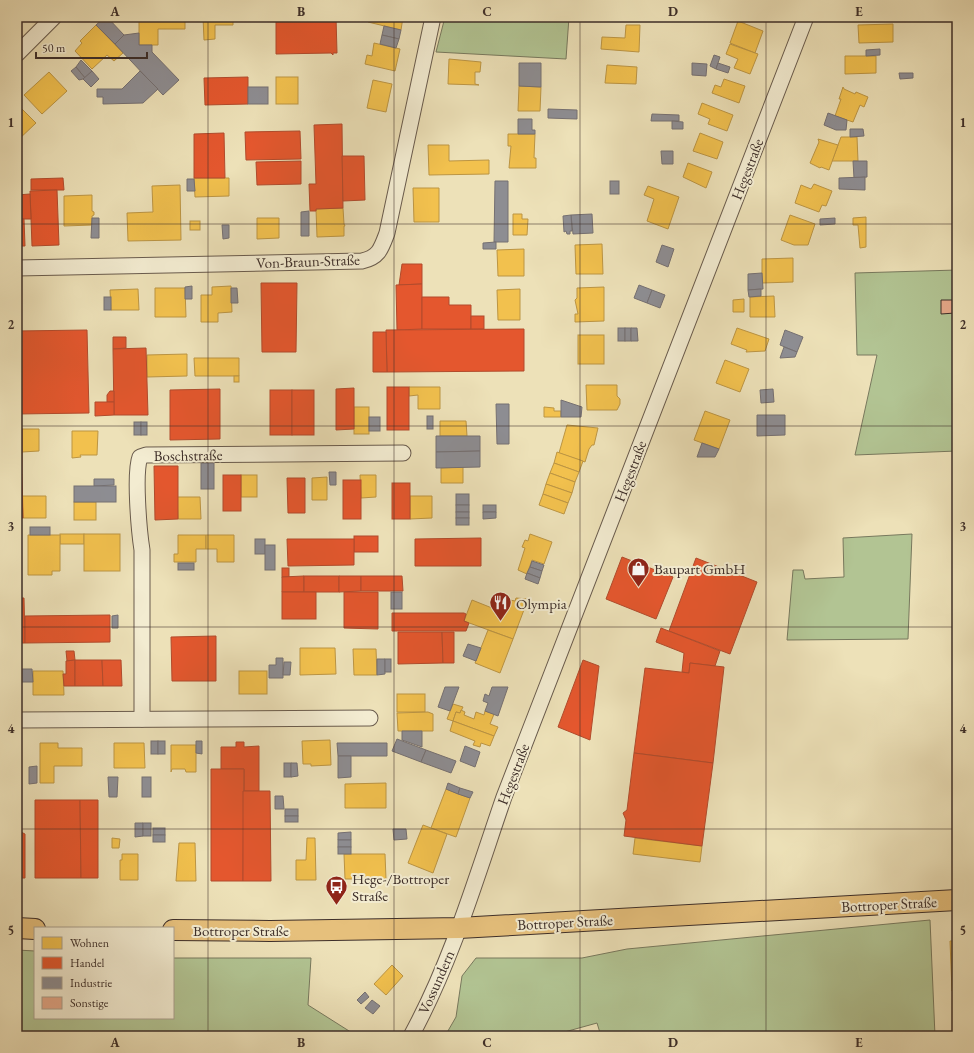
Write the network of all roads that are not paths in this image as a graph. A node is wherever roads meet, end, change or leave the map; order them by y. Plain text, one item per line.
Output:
1 (54, 17) edge
2 (434, 17) edge
3 (806, 17) edge
4 (17, 54) edge
5 (17, 268) edge
6 (403, 453) dead end
7 (370, 718) dead end
8 (142, 719) junction
9 (17, 720) edge
10 (957, 900) edge
11 (17, 928) edge
12 (460, 928) junction
13 (34, 929) edge
14 (174, 930) edge
15 (411, 1036) edge

1 - 4 street
2 - 5 street, Von-Braun-Straße
3 - 12 street, Hegestraße
6 - 8 street, Boschstraße
7 - 8 street
8 - 9 street
10 - 12 main road, Bottroper Straße
11 - 13 main road
12 - 14 main road, Bottroper Straße
12 - 15 street, Vossundern

